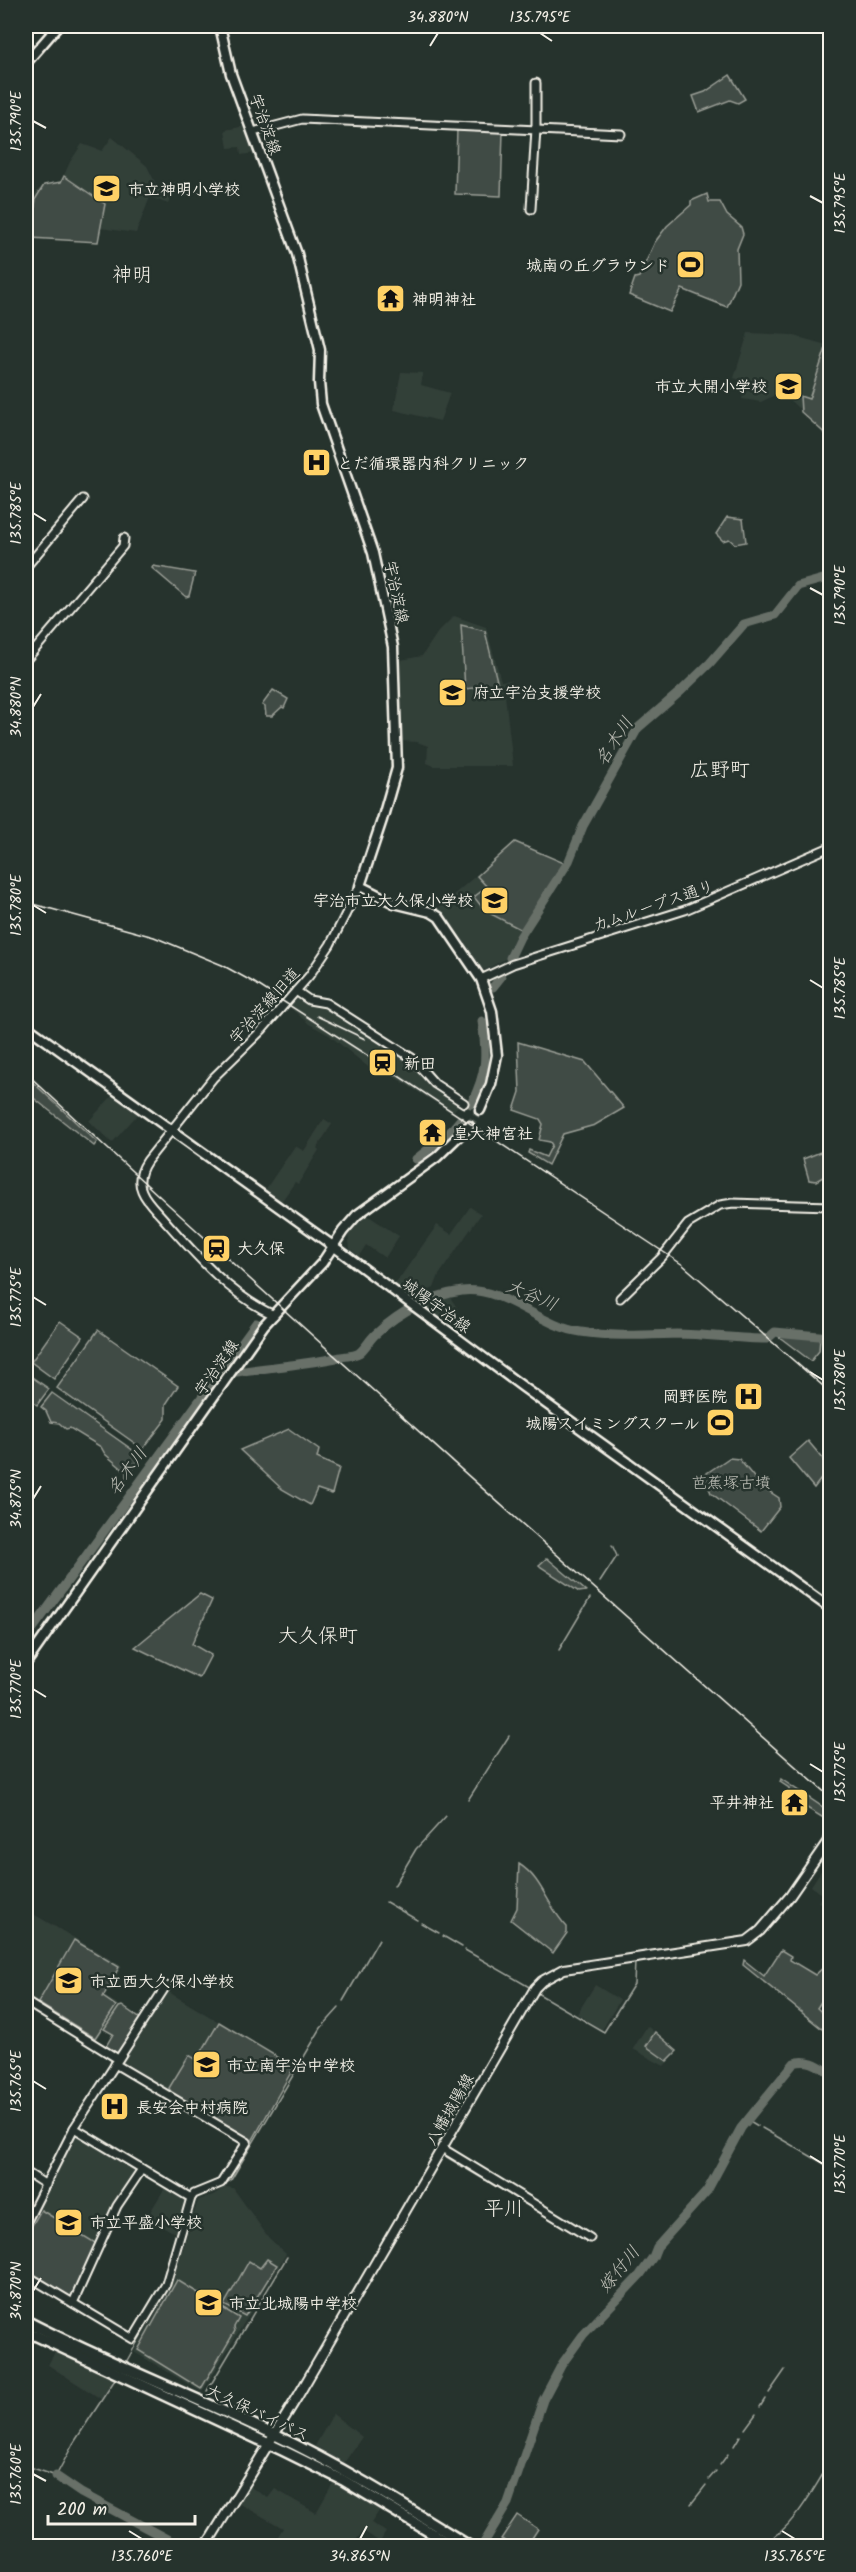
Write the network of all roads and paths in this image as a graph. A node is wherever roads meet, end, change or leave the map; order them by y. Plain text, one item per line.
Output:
1 (58, 26) edge
2 (220, 26) edge
3 (26, 63) edge
4 (536, 83) dead end
5 (536, 129) junction
6 (253, 132) junction
7 (621, 134) dead end
8 (531, 208) dead end
9 (83, 499) dead end
10 (124, 538) dead end
11 (26, 567) edge
12 (26, 660) edge
13 (831, 847) edge
14 (360, 886) junction
15 (481, 979) junction
16 (296, 991) junction
17 (26, 1026) edge
18 (464, 1103) dead end
19 (480, 1110) tunnel mouth
20 (469, 1126) tunnel mouth
21 (171, 1131) junction
22 (831, 1206) edge
23 (333, 1246) junction
24 (620, 1298) dead end
25 (273, 1315) junction
26 (831, 1608) edge
27 (26, 1663) edge
28 (831, 1838) edge
29 (166, 1986) dead end
30 (26, 2002) edge
31 (116, 2061) junction
32 (74, 2128) junction
33 (442, 2148) junction
34 (142, 2169) junction
35 (26, 2172) edge
36 (46, 2185) junction
37 (191, 2198) junction
38 (26, 2223) edge
39 (590, 2238) dead end
40 (26, 2275) edge
41 (73, 2303) junction
42 (26, 2321) edge
43 (26, 2331) edge
44 (272, 2439) junction
45 (206, 2547) edge
46 (453, 2547) edge
47 (469, 2547) edge

1 - 3 main road
2 - 6 main road, 宇治淀線
4 - 5 street
5 - 6 street
5 - 7 street
5 - 8 street
6 - 14 main road, 宇治淀線
9 - 11 street
10 - 12 street
13 - 15 street, カムループス通り
14 - 15 main road
14 - 16 street, 宇治淀線旧道
15 - 19 main road
16 - 18 street
16 - 21 street, 宇治淀線旧道
17 - 21 main road, 城陽宇治線
20 - 23 main road, 宇治淀線
21 - 23 main road, 城陽宇治線
21 - 25 street, 宇治淀線旧道
22 - 24 street
23 - 25 main road, 宇治淀線
23 - 26 main road, 城陽宇治線
25 - 27 main road, 宇治淀線
28 - 33 main road, 八幡城陽線
29 - 31 street
30 - 31 street
31 - 32 street
31 - 37 street
32 - 34 street
32 - 36 street
33 - 39 street
33 - 44 main road, 八幡城陽線
34 - 37 street
34 - 41 street
35 - 36 street
36 - 38 street
37 - 41 street
40 - 41 street
42 - 44 highway, 大久保バイパス
43 - 44 highway, 大久保バイパス
44 - 45 main road, 八幡城陽線
44 - 46 highway, 大久保バイパス
44 - 47 highway, 大久保バイパス

